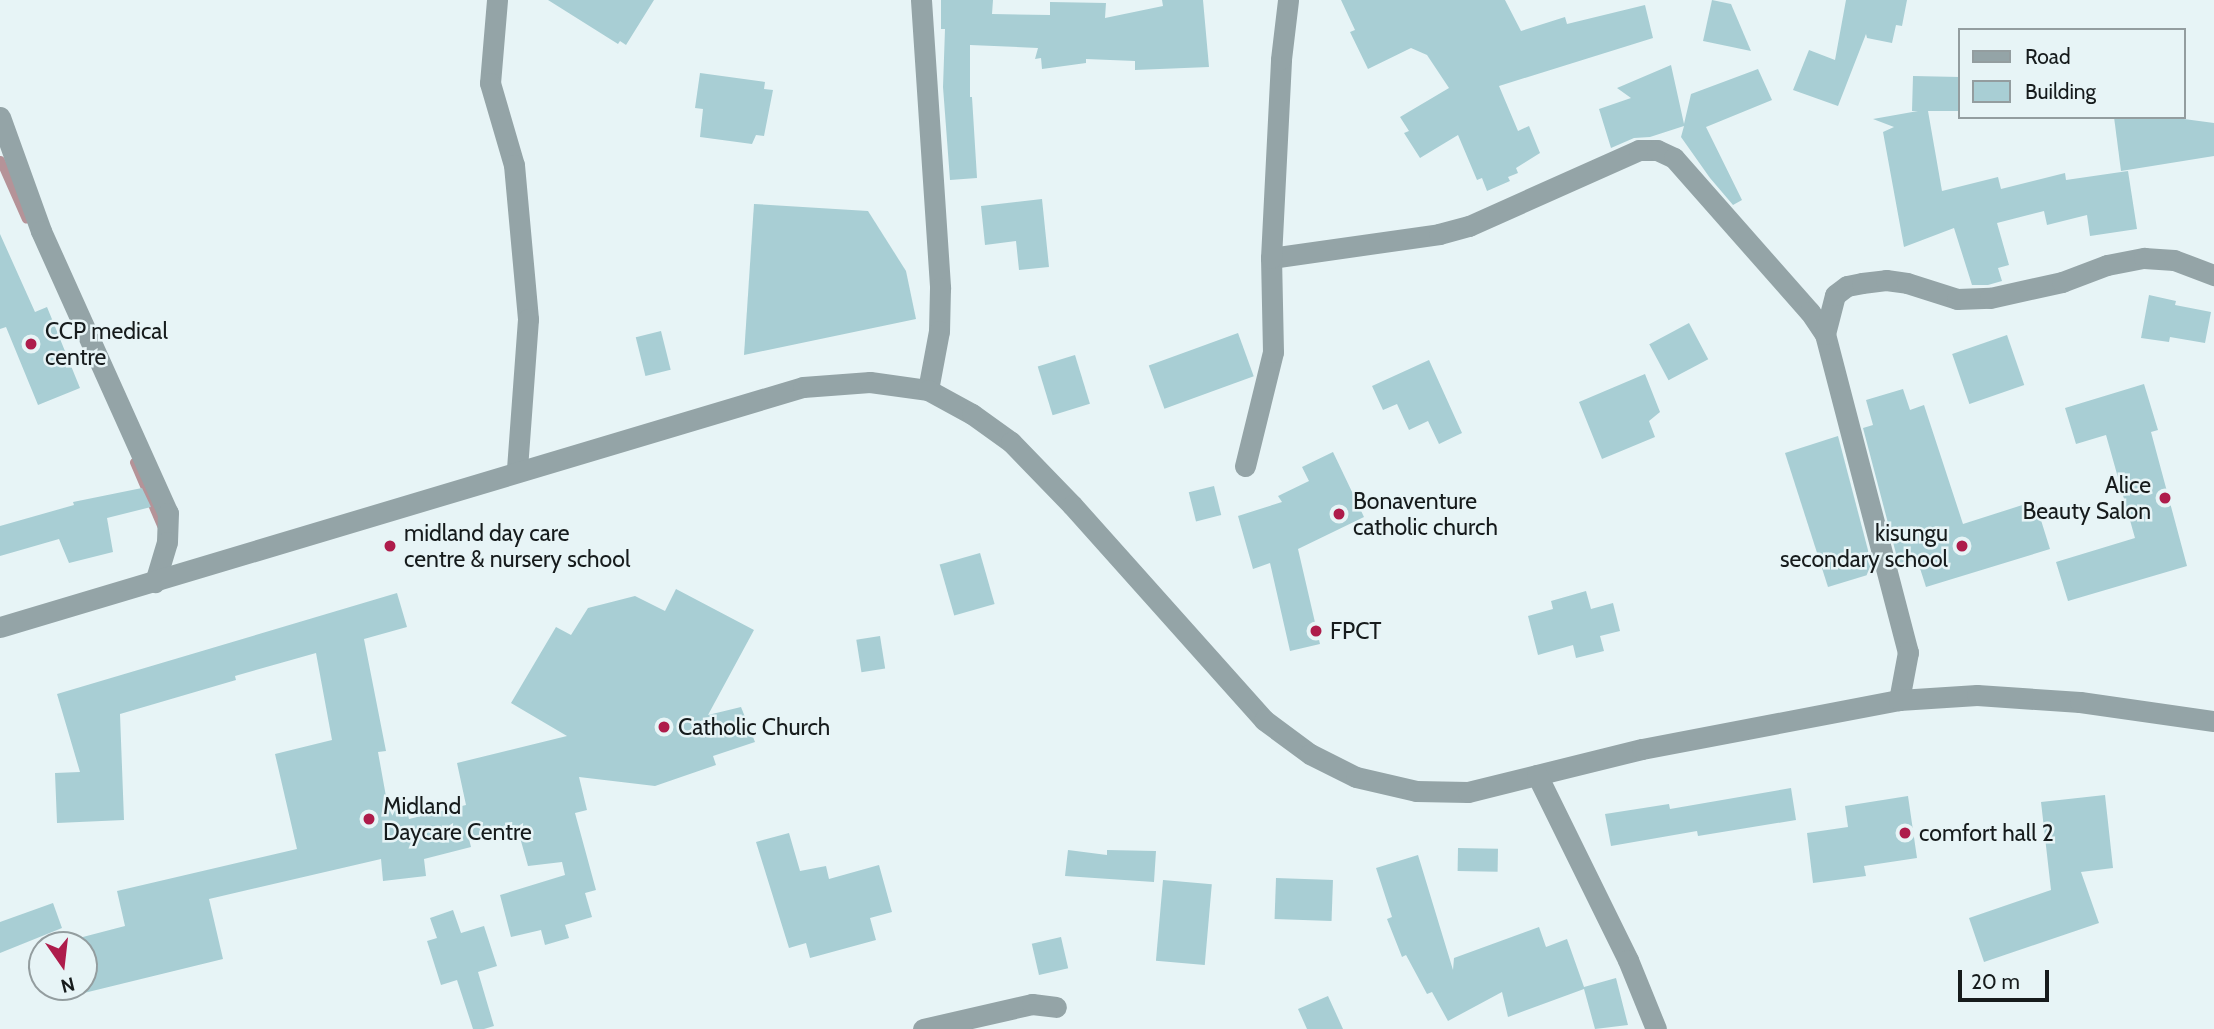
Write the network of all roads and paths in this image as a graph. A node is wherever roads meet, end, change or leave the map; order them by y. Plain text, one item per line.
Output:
1 (497, 0) edge
2 (921, 0) edge
3 (1288, 0) edge
4 (0, 117) edge
5 (1271, 258) junction
6 (2214, 275) edge
7 (1825, 334) junction
8 (928, 390) junction
9 (1245, 466) dead end
10 (517, 470) junction
11 (155, 582) junction
12 (0, 626) edge
13 (1899, 700) junction
14 (2214, 721) edge
15 (1536, 775) junction
16 (1056, 1007) dead end
17 (923, 1029) edge
18 (1656, 1029) edge

1 - 10 street
2 - 8 street
3 - 5 street
4 - 11 street
5 - 7 street
5 - 9 street
6 - 7 street
7 - 13 street
8 - 10 street
8 - 15 street
10 - 11 street
11 - 12 street
13 - 14 street
13 - 15 street
15 - 18 street
16 - 17 street

